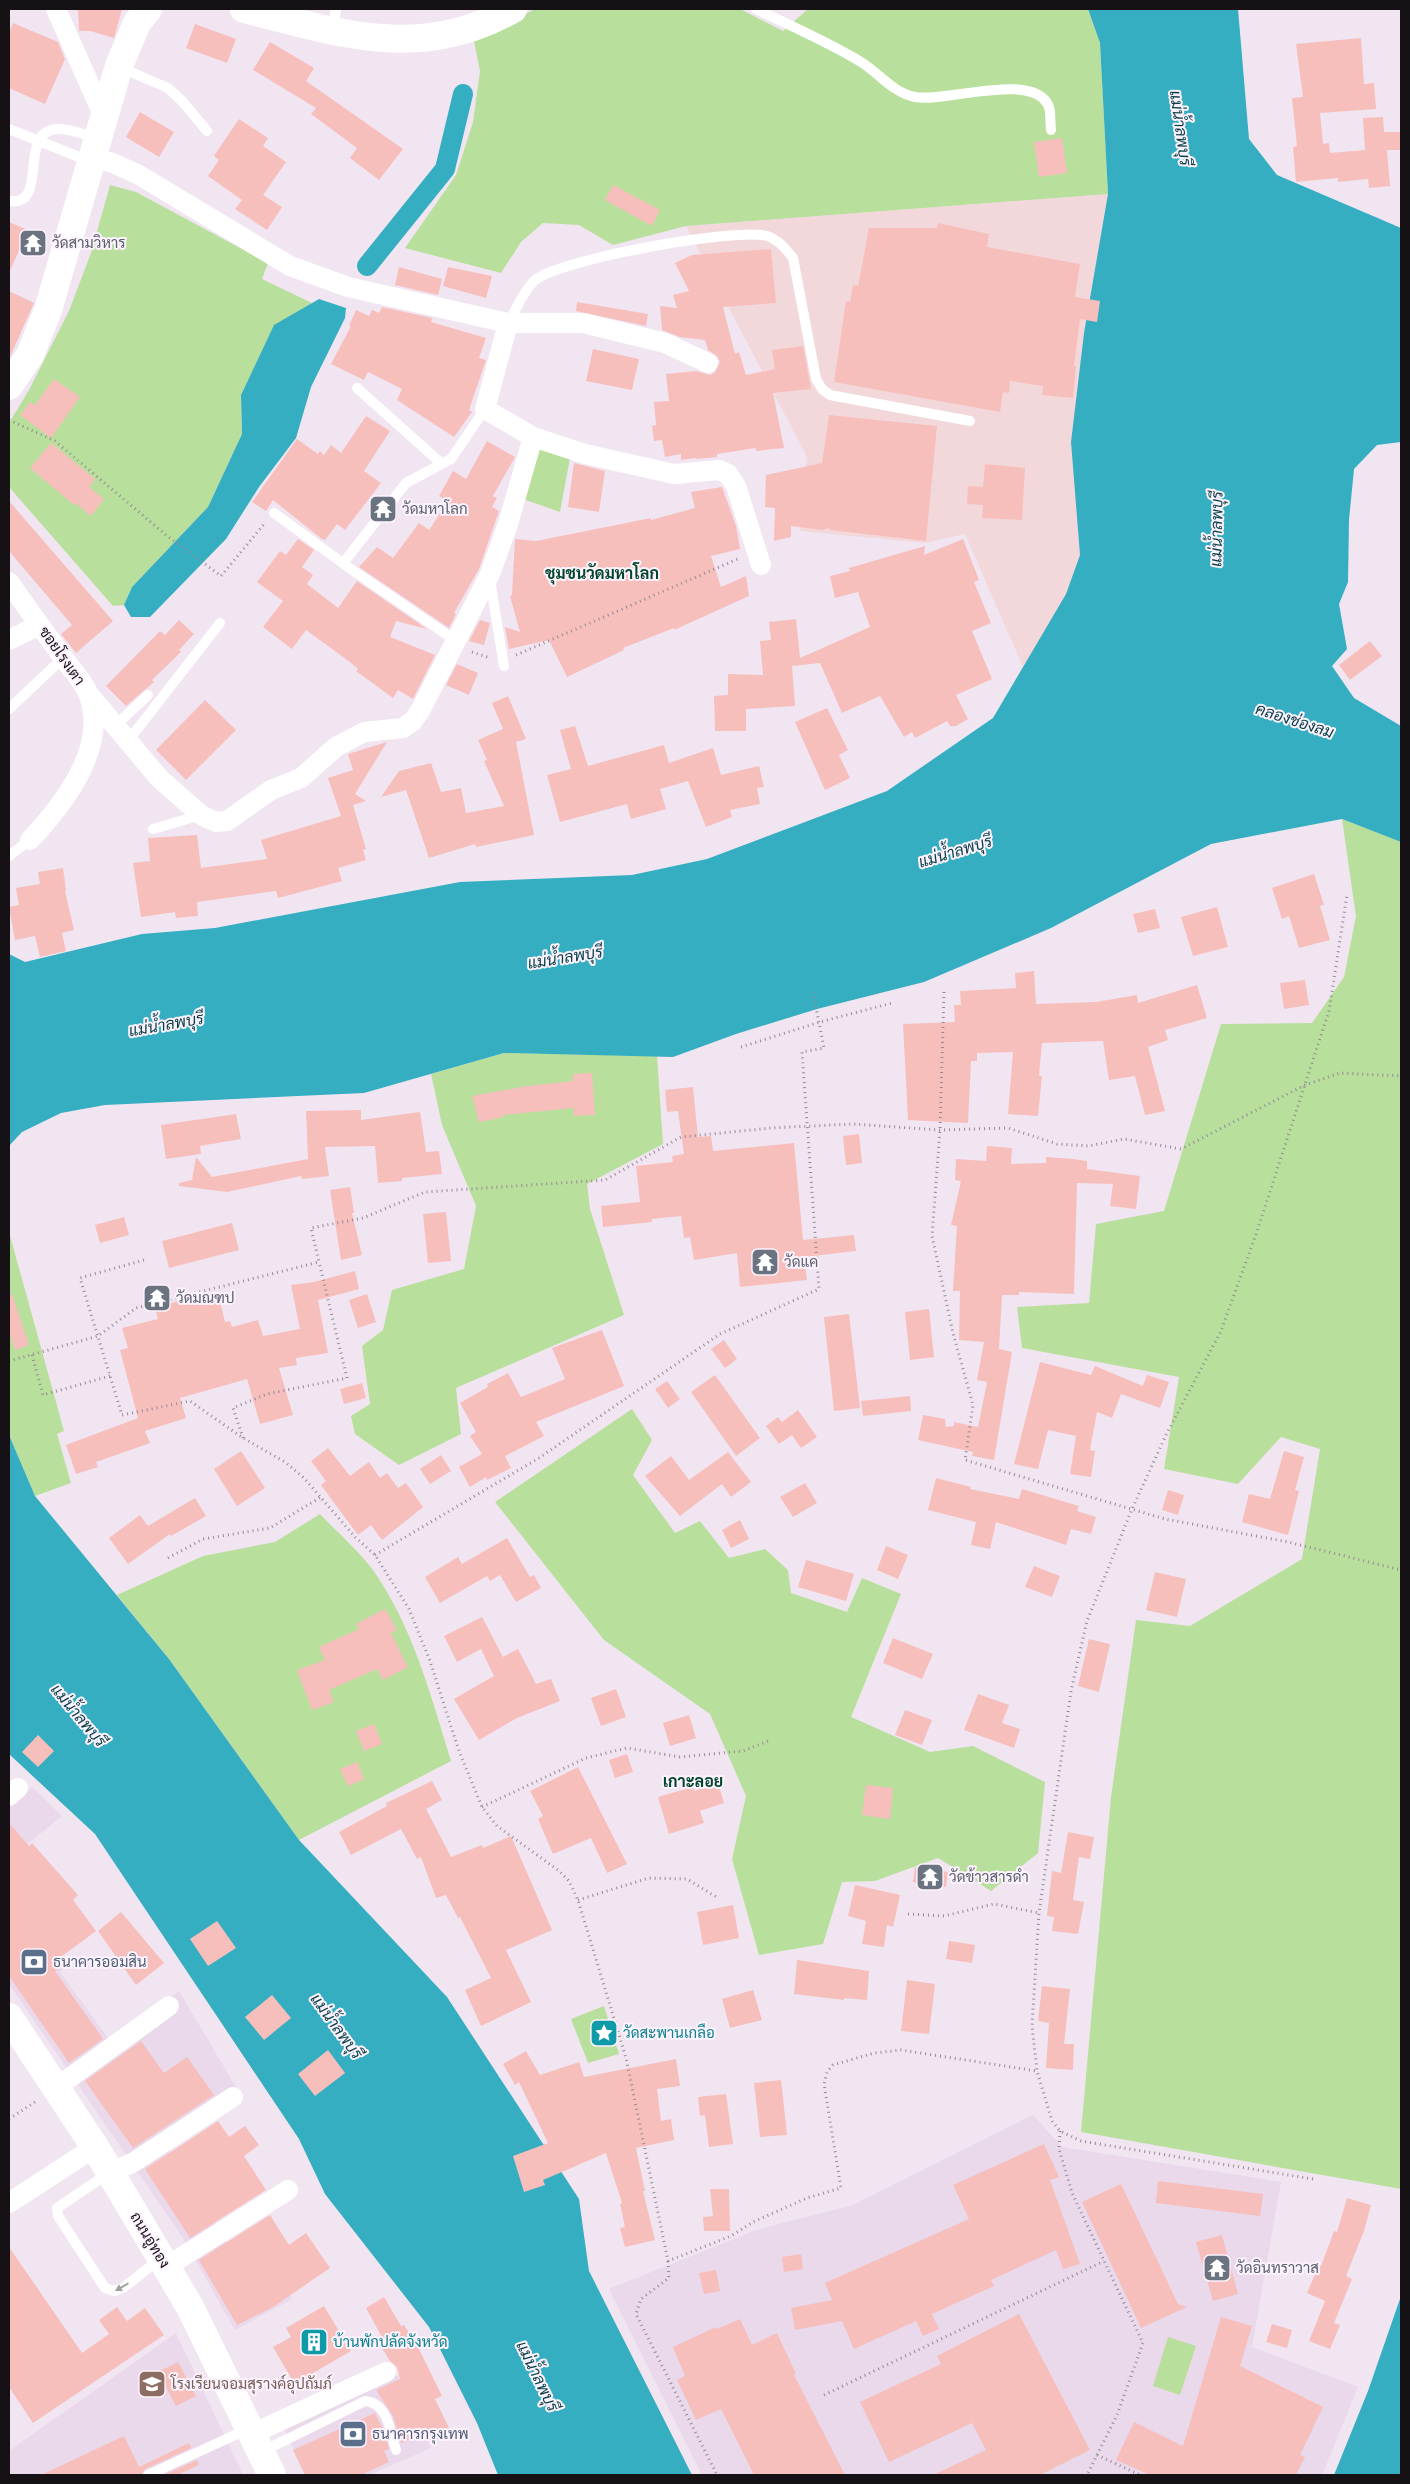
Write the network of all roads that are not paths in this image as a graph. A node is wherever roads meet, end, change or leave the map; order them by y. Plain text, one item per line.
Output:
1 (56, 9) edge
2 (244, 9) edge
3 (513, 9) edge
4 (756, 9) edge
5 (146, 10) edge
6 (334, 20) edge
7 (118, 66) junction
8 (9, 129) edge
9 (1051, 130) dead end
10 (207, 131) dead end
11 (98, 138) junction
12 (37, 140) junction
13 (9, 201) edge
14 (508, 323) junction
15 (708, 363) dead end
16 (9, 386) edge
17 (357, 388) dead end
18 (485, 408) junction
19 (970, 421) dead end
20 (533, 437) junction
21 (442, 464) junction
22 (274, 513) road end
23 (759, 558) road end
24 (344, 562) junction
25 (490, 574) junction
26 (9, 582) edge
27 (220, 623) dead end
28 (39, 625) junction
29 (9, 640) edge
30 (454, 643) junction
31 (63, 658) junction
32 (503, 664) road end
33 (87, 692) junction
34 (148, 696) dead end
35 (9, 709) edge
36 (122, 733) junction
37 (201, 815) junction
38 (154, 829) dead end
39 (30, 840) joint
40 (9, 856) edge
41 (169, 2006) dead end
42 (9, 2017) edge
43 (57, 2087) junction
44 (233, 2097) dead end
45 (95, 2147) junction
46 (110, 2173) junction
47 (288, 2190) dead end
48 (9, 2203) edge
49 (163, 2263) junction
50 (386, 2372) dead end
51 (258, 2448) edge
52 (396, 2450) dead end
53 (148, 2475) edge

1 - 11 street
2 - 6 main road
3 - 6 main road
4 - 9 lane
5 - 7 main road
7 - 10 lane
7 - 11 main road
8 - 12 lane
11 - 12 lane
11 - 12 lane
11 - 14 street
11 - 16 main road
12 - 13 lane
14 - 15 street
14 - 18 street
14 - 19 lane
17 - 21 lane
18 - 20 street
18 - 21 lane
20 - 23 street
20 - 25 street
21 - 24 lane
22 - 24 lane
24 - 30 lane
25 - 30 street
25 - 32 lane
26 - 28 street, ซอยโรงเตา
27 - 36 lane
28 - 29 street
28 - 31 street, ซอยโรงเตา
30 - 37 street
31 - 33 street, ซอยโรงเตา
31 - 35 lane
33 - 36 street
33 - 39 street, ซอยโรงเตา
34 - 36 lane
36 - 37 street
37 - 38 lane
39 - 40 lane
41 - 43 street
42 - 43 main road, ถนนอู่ทอง
43 - 45 main road, ถนนอู่ทอง
44 - 46 street
45 - 46 main road, ถนนอู่ทอง
45 - 48 street
46 - 49 main road, ถนนอู่ทอง
49 -> 46 lane
47 - 49 street
49 - 51 main road, ถนนอู่ทอง
50 - 51 street
51 - 52 lane
51 - 53 lane

